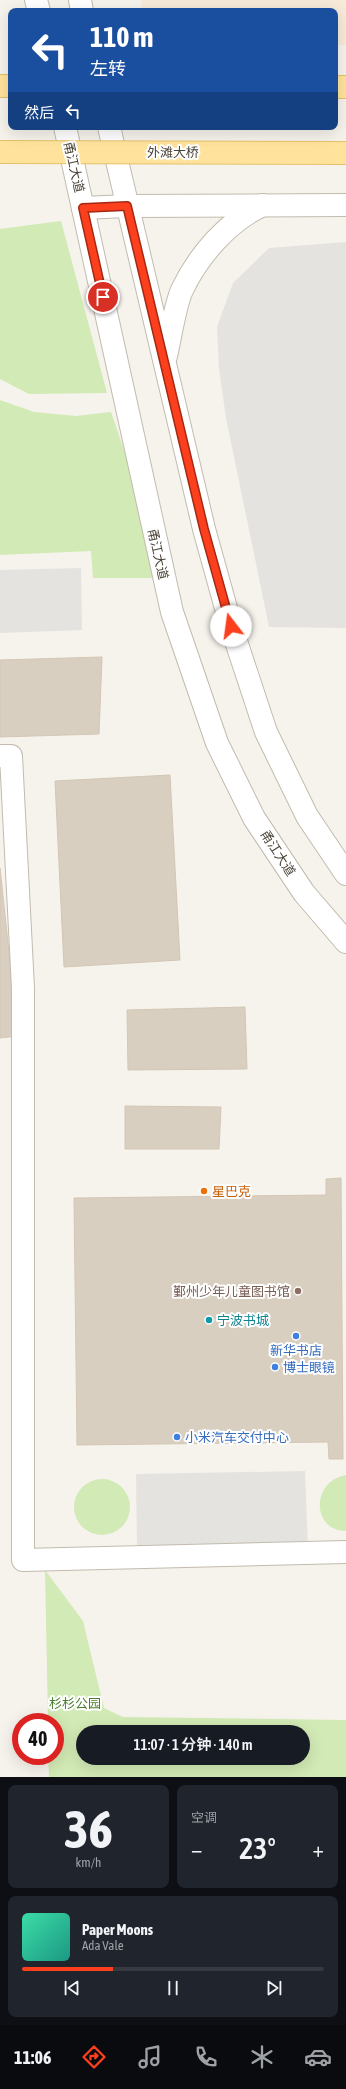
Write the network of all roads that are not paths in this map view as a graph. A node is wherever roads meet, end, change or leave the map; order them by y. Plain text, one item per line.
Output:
1 (66, 130) edge
2 (110, 130) edge
3 (0, 152) edge
4 (346, 153) edge
5 (263, 205) junction
6 (346, 205) edge
7 (127, 206) junction
8 (83, 208) junction
9 (165, 361) junction
10 (0, 756) edge
11 (346, 874) edge
12 (346, 942) edge
13 (346, 1552) edge

1 - 8 street, 甬江大道
2 - 7 street
3 - 4 main road, 外滩大桥, bridge
5 - 6 street
5 - 7 street
5 - 9 street
7 - 8 street
7 - 9 street
8 - 12 street, 甬江大道
9 - 11 street
10 - 13 street

